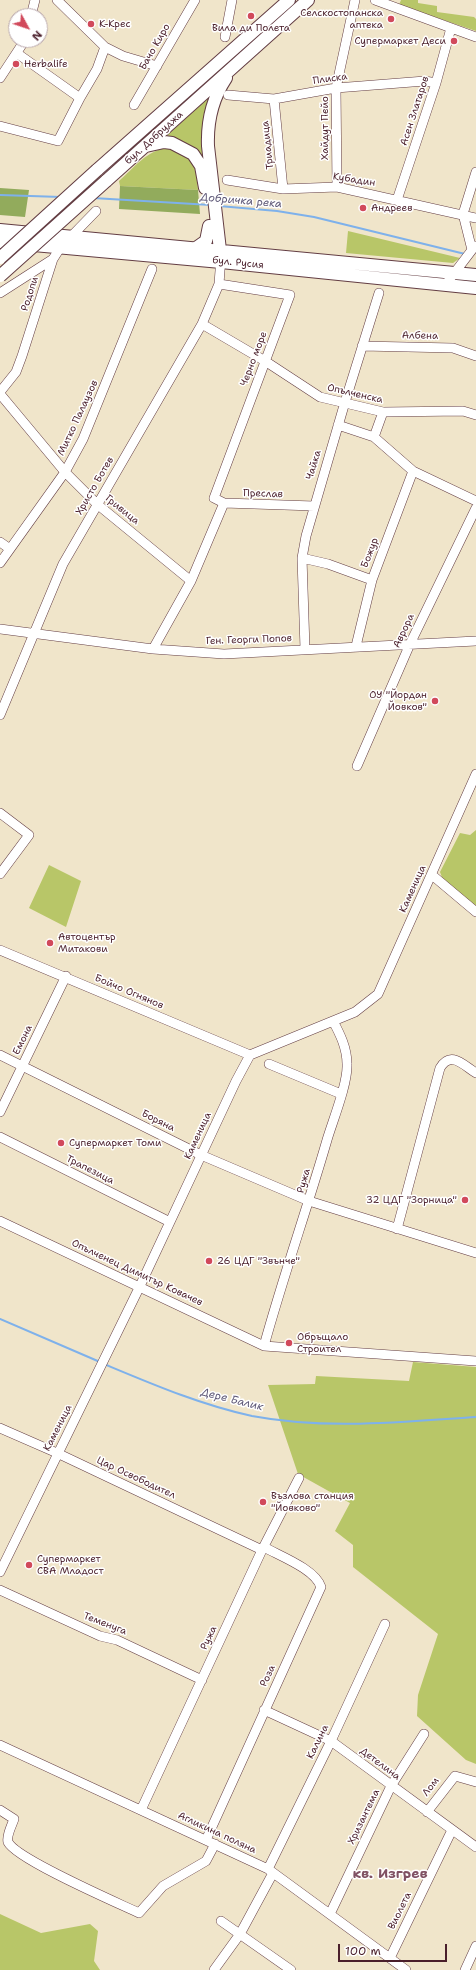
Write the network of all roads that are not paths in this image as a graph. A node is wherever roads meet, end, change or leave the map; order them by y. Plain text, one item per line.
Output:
1 (57, 0) edge
2 (195, 0) edge
3 (232, 0) edge
4 (288, 0) edge
5 (308, 0) edge
6 (312, 0) edge
7 (355, 0) edge
8 (375, 0) edge
9 (297, 10) junction
10 (451, 28) junction
11 (225, 37) dead end
12 (476, 37) edge
13 (105, 47) junction
14 (21, 48) edge
15 (18, 54) junction
16 (157, 66) junction
17 (233, 67) junction
18 (0, 78) edge
19 (436, 83) junction
20 (336, 88) junction
21 (228, 95) dead end
22 (80, 98) junction
23 (274, 99) junction
24 (134, 105) dead end
25 (0, 126) edge
26 (145, 146) junction
27 (476, 172) edge
28 (227, 180) dead end
29 (336, 187) junction
30 (283, 189) junction
31 (210, 198) junction
32 (397, 200) junction
33 (96, 211) dead end
34 (212, 212) junction
35 (464, 214) junction
36 (476, 218) edge
37 (209, 226) junction
38 (0, 230) edge
39 (70, 236) junction
40 (0, 242) edge
41 (60, 248) junction
42 (196, 248) junction
43 (471, 251) edge
44 (216, 255) junction
45 (0, 258) edge
46 (53, 259) junction
47 (152, 269) dead end
48 (454, 272) junction
49 (476, 275) edge
50 (0, 276) edge
51 (219, 284) junction
52 (446, 284) junction
53 (476, 288) edge
54 (0, 293) edge
55 (379, 294) dead end
56 (202, 324) junction
57 (362, 346) junction
58 (476, 356) edge
59 (265, 361) junction
60 (0, 393) edge
61 (345, 402) junction
62 (383, 412) junction
63 (476, 415) edge
64 (338, 425) junction
65 (374, 437) junction
66 (413, 471) junction
67 (65, 472) junction
68 (214, 498) joint
69 (476, 501) edge
70 (97, 504) junction
71 (224, 504) junction
72 (314, 506) junction
73 (476, 508) edge
74 (0, 542) edge
75 (10, 549) junction
76 (302, 558) junction
77 (0, 563) edge
78 (372, 580) junction
79 (191, 581) junction
80 (0, 629) edge
81 (34, 635) junction
82 (476, 642) edge
83 (410, 644) junction
84 (356, 646) junction
85 (153, 649) junction
86 (305, 649) junction
87 (0, 715) edge
88 (357, 766) dead end
89 (476, 774) edge
90 (0, 813) edge
91 (0, 874) edge
92 (432, 875) junction
93 (476, 912) edge
94 (0, 950) edge
95 (66, 976) junction
96 (333, 1021) junction
97 (0, 1055) edge
98 (250, 1055) junction
99 (269, 1064) dead end
100 (23, 1066) junction
101 (476, 1073) edge
102 (341, 1094) junction
103 (0, 1112) edge
104 (0, 1137) edge
105 (201, 1155) junction
106 (309, 1201) junction
107 (0, 1221) edge
108 (170, 1222) junction
109 (397, 1228) junction
110 (476, 1254) edge
111 (140, 1286) junction
112 (264, 1346) junction
113 (476, 1361) edge
114 (0, 1428) edge
115 (57, 1453) junction
116 (299, 1478) dead end
117 (263, 1549) junction
118 (0, 1572) edge
119 (0, 1590) edge
120 (385, 1624) dead end
121 (202, 1680) junction
122 (264, 1710) junction
123 (424, 1734) dead end
124 (331, 1741) junction
125 (0, 1745) edge
126 (476, 1782) edge
127 (391, 1786) junction
128 (0, 1810) edge
129 (141, 1810) junction
130 (427, 1812) junction
131 (452, 1830) junction
132 (206, 1840) junction
133 (215, 1844) junction
134 (476, 1847) edge
135 (270, 1871) junction
136 (330, 1914) junction
137 (221, 1922) dead end
138 (240, 1934) junction
139 (476, 1946) edge
140 (390, 1958) junction
141 (214, 1970) edge
142 (291, 1970) edge
143 (406, 1970) edge
144 (465, 1970) edge

1 - 13 street
2 - 16 street, Бачо Киро
3 - 11 street
4 - 45 main road, бул. Добруджа, bridge
5 - 9 main road, бул. Добруджа
6 - 9 main road
7 - 20 street, Хайдут Пейо
8 - 10 street
9 - 17 main road, бул. Добруджа
10 - 12 street
10 - 19 street, Асен Златаров
13 - 16 street
13 - 22 street
14 - 15 street
15 - 18 street
15 - 22 street
16 - 24 street, Бачо Киро
17 - 26 main road, бул. Добруджа
17 - 31 main road
19 - 20 street, Плиска
19 - 32 street, Асен Златаров
20 - 23 street, Плиска
20 - 29 street, Хайдут Пейо
21 - 23 street, Плиска
22 - 25 street
23 - 30 street, Триадица
26 - 31 main road
26 - 50 main road, бул. Добруджа, bridge
27 - 35 street
28 - 30 street, Кубадин
29 - 30 street, Кубадин
29 - 32 street, Кубадин
31 - 34 main road
32 - 35 street, Кубадин
33 - 39 street, Родопи
34 - 37 main road
34 - 44 main road
35 - 36 street, Кубадин
35 - 43 street
37 - 42 main road
37 - 44 main road
38 - 39 main road, бул. Русия
39 - 41 street, Родопи
39 - 42 main road, бул. Русия
40 - 41 main road, бул. Русия
41 - 44 main road, бул. Русия
41 - 46 street, Родопи
42 - 44 main road, бул. Русия
43 - 48 street
44 - 48 main road, бул. Русия
44 - 51 street, Христо Ботев
44 - 52 main road, бул. Русия
46 - 54 street
46 - 60 street, Родопи
47 - 67 street, Митко Палаузов
48 - 49 main road, бул. Русия
48 - 52 street
51 - 56 street, Христо Ботев
51 - 59 street, Черно море
52 - 53 main road, бул. Русия
55 - 57 street, Чайка
56 - 59 street, Опълченска
56 - 70 street, Христо Ботев
57 - 58 street, Албена
57 - 61 street, Чайка
59 - 61 street, Опълченска
59 - 68 street, Черно море
60 - 67 street, Гривица
61 - 62 street, Опълченска
61 - 64 street, Чайка
62 - 63 street, Опълченска
62 - 65 street
64 - 65 street
64 - 72 street, Чайка
65 - 66 street
66 - 69 street
66 - 78 street, Божур
67 - 70 street, Гривица
67 - 75 street, Митко Палаузов
68 - 71 street, Преслав
70 - 79 street, Гривица
70 - 81 street, Христо Ботев
71 - 72 street, Преслав
71 - 79 street
72 - 76 street, Чайка
73 - 83 street, Аврора
74 - 75 street
75 - 77 street, Митко Палаузов
76 - 78 street
76 - 86 street, Чайка
78 - 84 street, Божур
79 - 85 street
80 - 81 street, Ген. Георги Попов
81 - 85 street, Ген. Георги Попов
81 - 87 street, Христо Ботев
82 - 83 street, Ген. Георги Попов
83 - 84 street, Ген. Георги Попов
83 - 88 street, Аврора
84 - 86 street, Ген. Георги Попов
85 - 86 street, Ген. Георги Попов
89 - 92 street, Каменица
90 - 91 street
92 - 93 street
92 - 96 street, Каменица
94 - 95 street, Бойчо Огнянов
95 - 98 street, Бойчо Огнянов
95 - 100 street, Емона
96 - 98 street, Каменица
96 - 102 street, Ружа
97 - 100 street, Боряна
98 - 105 street, Каменица
99 - 102 street
100 - 103 street, Емона
100 - 105 street, Боряна
101 - 109 street
102 - 106 street, Ружа
104 - 108 street, Трапезица
105 - 106 street, Боряна
105 - 108 street, Каменица
106 - 109 street, Боряна
106 - 112 street, Ружа
107 - 111 street, Опълченец Димитър Ковачев
108 - 111 street, Каменица
109 - 110 street, Боряна
111 - 112 street, Опълченец Димитър Ковачев
111 - 115 street, Каменица
112 - 113 street
114 - 115 street, Цар Освободител
115 - 117 street, Цар Освободител
115 - 118 street, Каменица
116 - 117 street, Ружа
117 - 121 street, Ружа
117 - 122 street, Роза
119 - 121 street, Теменуга
120 - 124 street, Калина
121 - 129 street, Ружа
122 - 124 street, Детелина
122 - 132 street, Роза
123 - 127 street, Хризантема
124 - 127 street, Детелина
124 - 135 street, Калина
125 - 129 street, Агликина поляна
126 - 130 street, Лом
127 - 130 street, Детелина
127 - 136 street, Хризантема
128 - 133 street
129 - 132 street, Агликина поляна
130 - 131 street, Детелина
131 - 134 street, Детелина
131 - 140 street, Виолета
132 - 133 street, Агликина поляна
133 - 135 street, Агликина поляна
135 - 136 street, Агликина поляна
135 - 138 street, Калина
136 - 140 street, Агликина поляна
137 - 138 street
138 - 141 street, Калина
138 - 142 street
139 - 144 street
140 - 143 street, Агликина поляна

